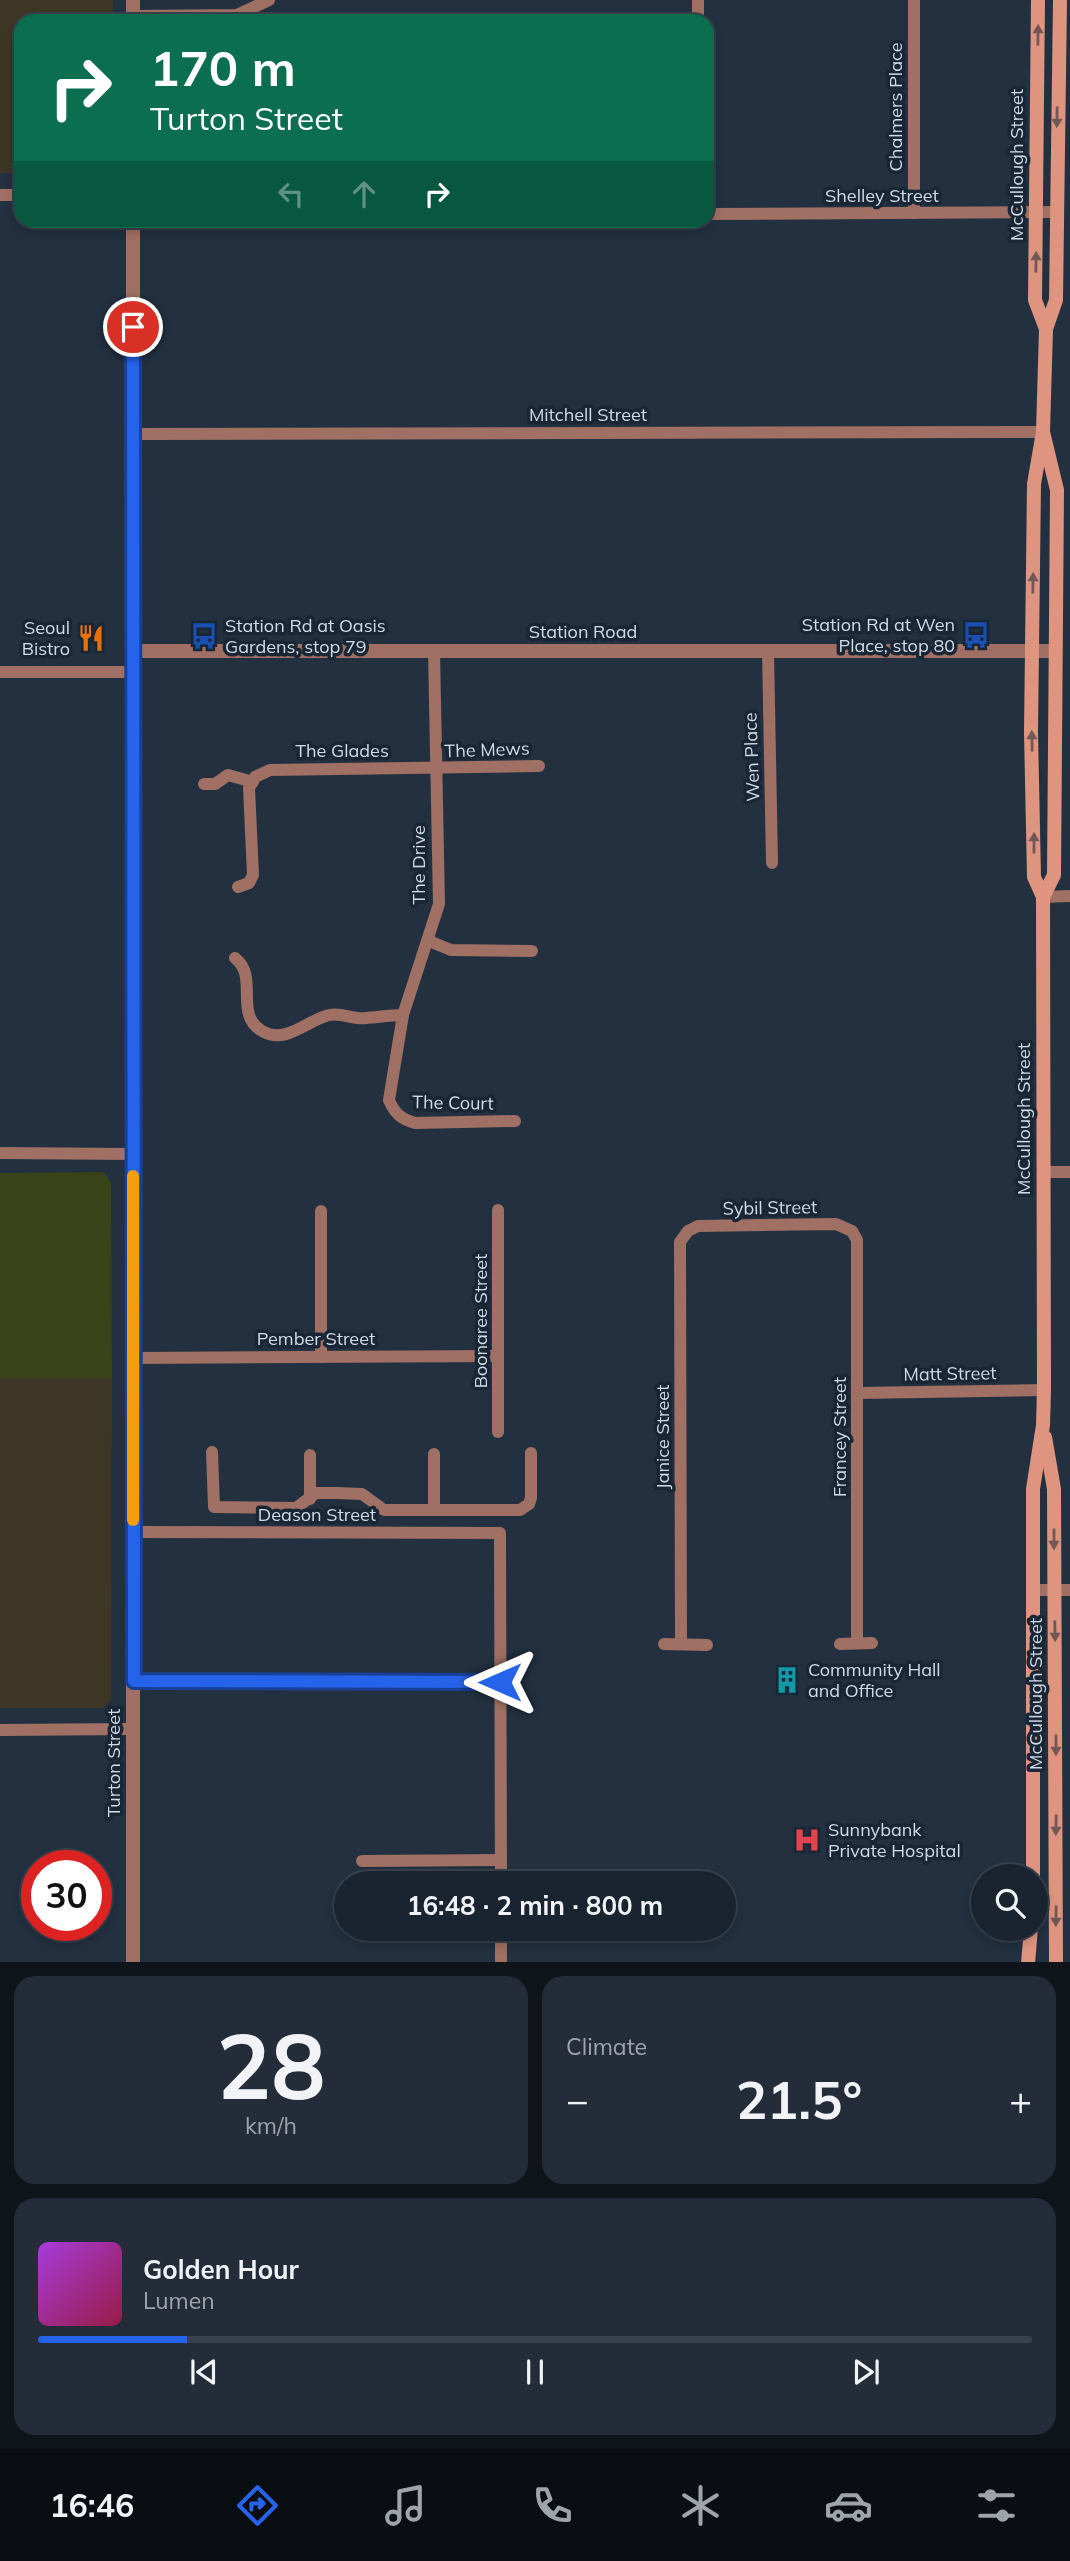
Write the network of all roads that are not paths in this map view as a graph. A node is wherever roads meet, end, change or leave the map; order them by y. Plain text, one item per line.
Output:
1 (269, 0) edge
2 (914, 0) edge
3 (1038, 0) edge
4 (1060, 0) edge
5 (239, 14) edge
6 (1056, 212) junction
7 (914, 213) junction
8 (1037, 213) junction
9 (714, 214) edge
10 (133, 228) edge
11 (1046, 329) junction
12 (1043, 432) junction
13 (134, 433) junction
14 (768, 650) junction
15 (133, 651) junction
16 (434, 651) junction
17 (1032, 651) junction
18 (1055, 651) junction
19 (0, 672) edge
20 (133, 672) junction
21 (539, 766) dead end
22 (435, 769) junction
23 (253, 782) junction
24 (204, 784) dead end
25 (772, 863) dead end
26 (238, 887) dead end
27 (1070, 896) edge
28 (1044, 897) junction
29 (429, 941) junction
30 (532, 951) dead end
31 (235, 958) dead end
32 (403, 1015) junction
33 (394, 1112) joint
34 (515, 1121) dead end
35 (0, 1153) edge
36 (133, 1154) junction
37 (1044, 1172) junction
38 (1070, 1172) edge
39 (498, 1210) dead end
40 (321, 1211) dead end
41 (688, 1231) joint
42 (852, 1231) joint
43 (498, 1356) junction
44 (321, 1357) junction
45 (134, 1358) junction
46 (1044, 1390) junction
47 (858, 1393) junction
48 (1043, 1426) junction
49 (498, 1432) dead end
50 (212, 1452) dead end
51 (531, 1453) dead end
52 (435, 1454) dead end
53 (310, 1455) dead end
54 (310, 1499) junction
55 (434, 1510) junction
56 (133, 1532) junction
57 (1054, 1590) junction
58 (1070, 1590) edge
59 (1034, 1591) junction
60 (857, 1643) junction
61 (872, 1643) dead end
62 (664, 1644) dead end
63 (681, 1644) junction
64 (840, 1644) dead end
65 (707, 1645) dead end
66 (134, 1681) junction
67 (500, 1682) junction
68 (133, 1729) junction
69 (0, 1730) edge
70 (501, 1860) junction
71 (362, 1861) dead end
72 (1033, 1864) edge
73 (501, 1871) edge
74 (501, 1941) edge
75 (1030, 1941) edge
76 (132, 1962) edge
77 (501, 1962) edge
78 (1028, 1962) edge
79 (1056, 1962) edge

1 - 5 street
2 - 7 street, Chalmers Place
8 -> 3 main road, McCullough Street
4 -> 6 main road, McCullough Street
6 - 8 street, Shelley Street
6 - 11 main road, McCullough Street
7 - 8 street, Shelley Street
7 - 9 street, Shelley Street
11 -> 8 main road, McCullough Street
10 - 13 street, Turton Street
11 - 12 main road, McCullough Street
12 - 13 street, Mitchell Street
17 -> 12 main road, McCullough Street
12 - 18 main road, McCullough Street
13 - 15 street, Turton Street
14 - 16 street, Station Road
14 - 17 street, Station Road
14 - 25 street, Wen Place
15 - 16 street, Station Road
15 - 20 street, Turton Street
16 - 22 street, The Drive
17 - 18 street, Station Road
28 -> 17 main road, McCullough Street
18 - 28 main road, McCullough Street
19 - 20 street
20 - 36 street, Turton Street
21 - 22 street, The Mews
22 - 23 street, The Glades
22 - 29 street, The Drive
23 - 24 street, The Glades
23 - 26 street
27 - 28 street
28 - 37 main road, McCullough Street
29 - 30 street
29 - 32 street, The Drive
31 - 32 street
32 - 33 street, The Drive
33 - 34 street, The Court
35 - 36 street
36 - 45 street, Turton Street
37 - 38 street
37 - 46 main road, McCullough Street
39 - 43 street, Boonaree Street
40 - 44 street
41 - 42 street, Sybil Street
41 - 63 street, Janice Street
42 - 47 street, Francey Street
43 - 44 street, Pember Street
43 - 49 street, Boonaree Street
44 - 45 street, Pember Street
45 - 56 street, Turton Street
46 - 47 street, Matt Street
46 - 48 main road, McCullough Street
47 - 60 street, Francey Street
48 -> 57 main road, McCullough Street
48 - 59 main road, McCullough Street
50 - 54 street
51 - 55 street
52 - 55 street
53 - 54 street
54 - 55 street
56 - 66 street, Turton Street
56 - 67 street, Deason Street
57 - 58 street
57 - 59 street
57 -> 79 main road, McCullough Street
59 - 72 main road, McCullough Street
60 - 61 street
60 - 64 street
62 - 63 street
63 - 65 street
66 - 67 street
66 - 68 street, Turton Street
67 - 70 street
68 - 69 street
68 - 76 street, Turton Street
70 - 71 street
70 - 73 street
74 - 77 street
75 - 78 main road

